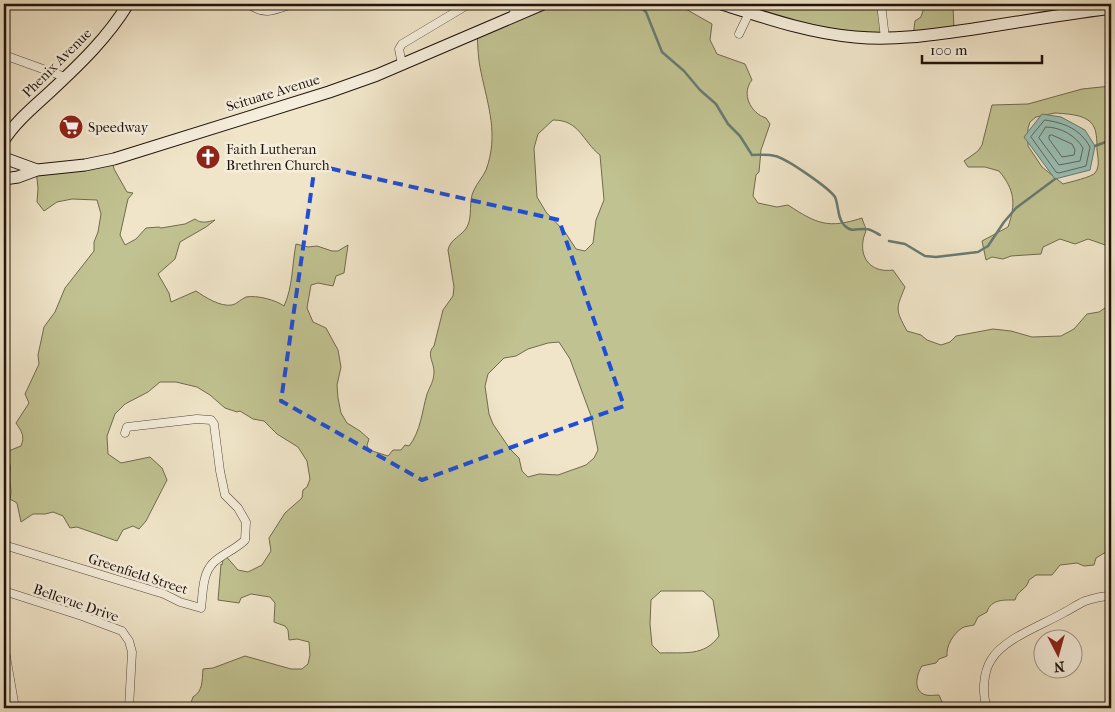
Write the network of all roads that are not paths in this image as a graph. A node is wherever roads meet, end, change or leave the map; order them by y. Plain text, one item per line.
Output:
1 (127, 4) edge
2 (249, 4) edge
3 (292, 4) edge
4 (469, 4) edge
5 (512, 4) edge
6 (543, 4) edge
7 (722, 4) edge
8 (881, 4) edge
9 (1111, 8) edge
10 (749, 13) junction
11 (516, 16) junction
12 (738, 34) dead end
13 (885, 38) junction
14 (4, 55) edge
15 (402, 64) junction
16 (65, 78) junction
17 (4, 140) edge
18 (4, 158) edge
19 (36, 170) junction
20 (4, 179) edge
21 (126, 433) dead end
22 (4, 544) edge
23 (4, 591) edge
24 (1111, 596) edge
25 (4, 645) edge
26 (15, 708) edge
27 (129, 708) edge
28 (987, 708) edge

1 - 16 main road, Phenix Avenue
2 - 3 street
4 - 15 street
5 - 11 street
6 - 11 main road, Scituate Avenue
7 - 10 main road
8 - 13 street
9 - 13 main road
10 - 12 street
10 - 13 main road
11 - 15 main road, Scituate Avenue
14 - 16 street
15 - 19 main road, Scituate Avenue
16 - 17 main road, Phenix Avenue
18 - 19 main road, Scituate Avenue
19 - 20 main road
21 - 22 street, Greenfield Street
23 - 27 street, Bellevue Drive
24 - 28 street
25 - 26 street

